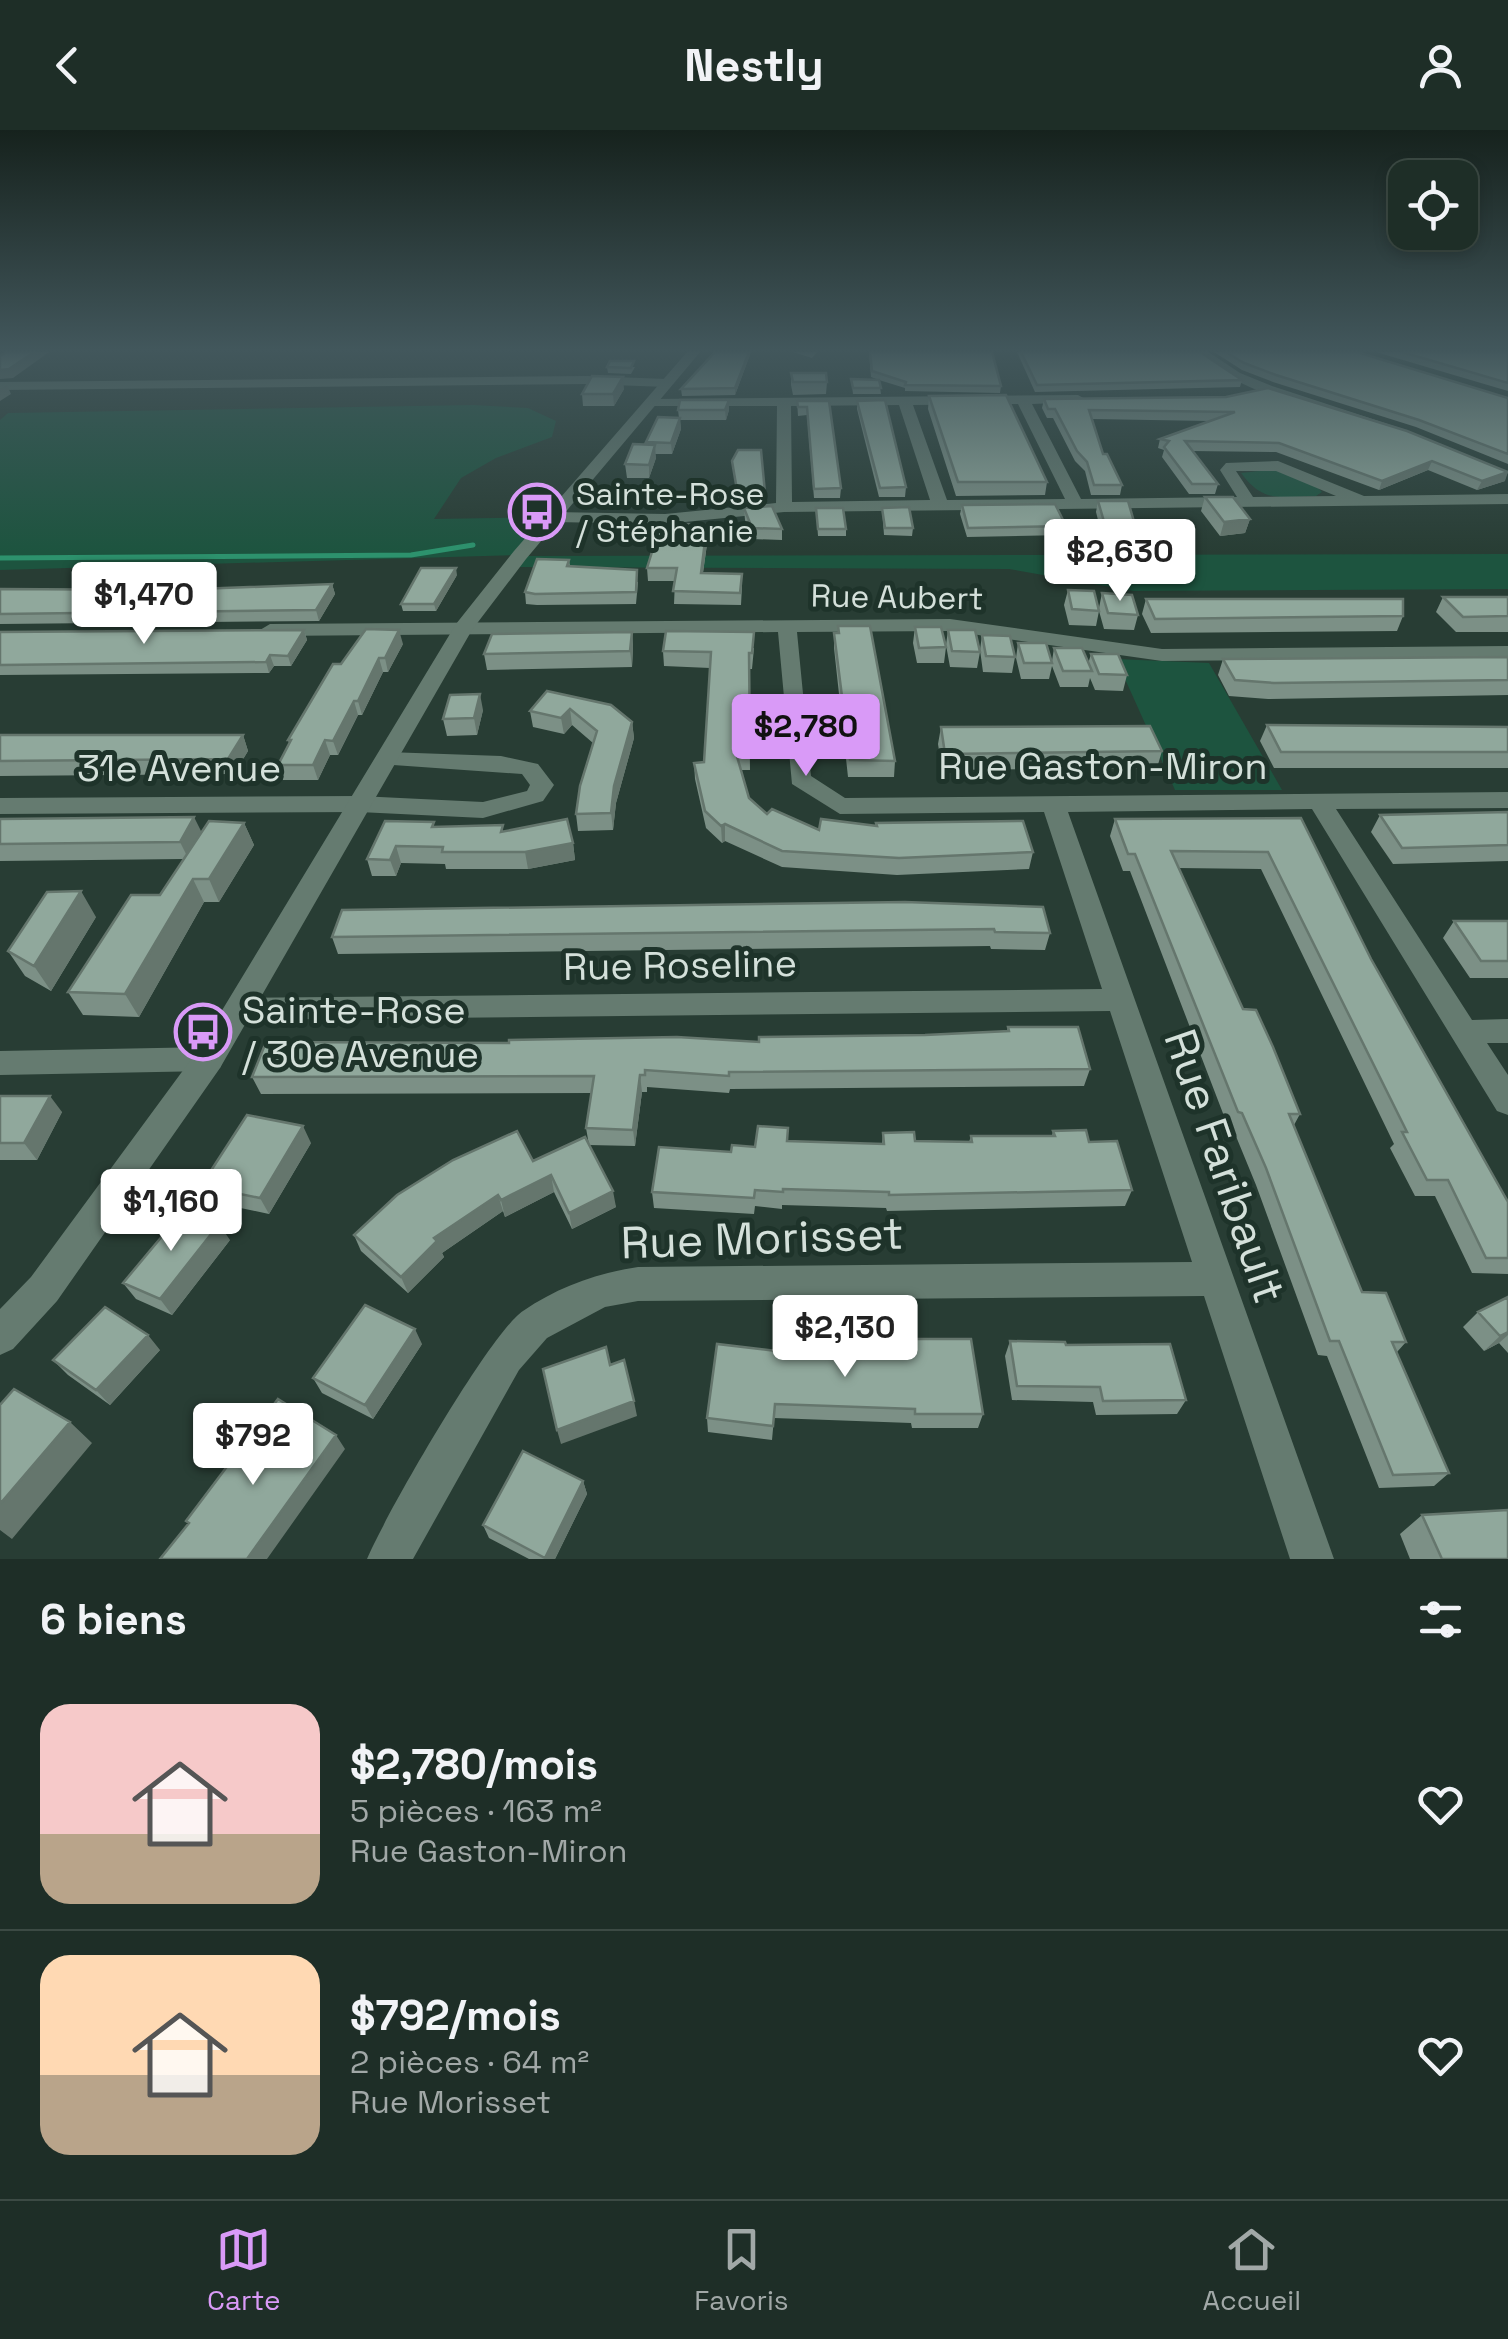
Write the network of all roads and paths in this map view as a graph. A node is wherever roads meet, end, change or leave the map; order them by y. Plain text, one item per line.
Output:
1 (638, 418) edge
2 (784, 418) edge
3 (911, 418) edge
4 (1032, 418) edge
5 (1358, 418) edge
6 (1410, 434) edge
7 (1508, 499) edge
8 (1249, 502) junction
9 (1364, 502) junction
10 (1076, 504) junction
11 (940, 505) junction
12 (784, 506) junction
13 (553, 517) junction
14 (787, 626) junction
15 (464, 628) junction
16 (251, 630) edge
17 (1508, 652) edge
18 (387, 759) junction
19 (1508, 800) edge
20 (1319, 802) junction
21 (359, 804) junction
22 (1053, 804) junction
23 (0, 806) edge
24 (1121, 1000) junction
25 (240, 1010) junction
26 (1508, 1031) edge
27 (1466, 1032) junction
28 (210, 1058) junction
29 (0, 1062) edge
30 (1508, 1102) edge
31 (1216, 1278) junction
32 (0, 1336) edge
33 (389, 1559) edge
34 (1312, 1559) edge

1 - 13 street
2 - 12 street
3 - 11 street
4 - 10 street
5 - 6 street
7 - 9 street
8 - 9 street
8 - 9 street
8 - 10 street
10 - 11 street
11 - 12 street
12 - 13 street
13 - 15 street
14 - 15 street, Rue Aubert
14 - 17 street, Rue Aubert
14 - 22 street, Rue Gaston-Miron
15 - 16 street, Rue Aubert
15 - 18 street
18 - 21 street
18 - 21 street, 31e Avenue
19 - 20 street, Rue Gaston-Miron
20 - 22 street, Rue Gaston-Miron
20 - 27 street
21 - 23 street, 31e Avenue
21 - 25 street
22 - 24 street, Rue Faribault
24 - 25 street, Rue Roseline
24 - 31 street, Rue Faribault
25 - 28 street
26 - 27 street
27 - 30 street
28 - 29 street
28 - 32 street
31 - 33 street, Rue Morisset
31 - 34 street, Rue Faribault

